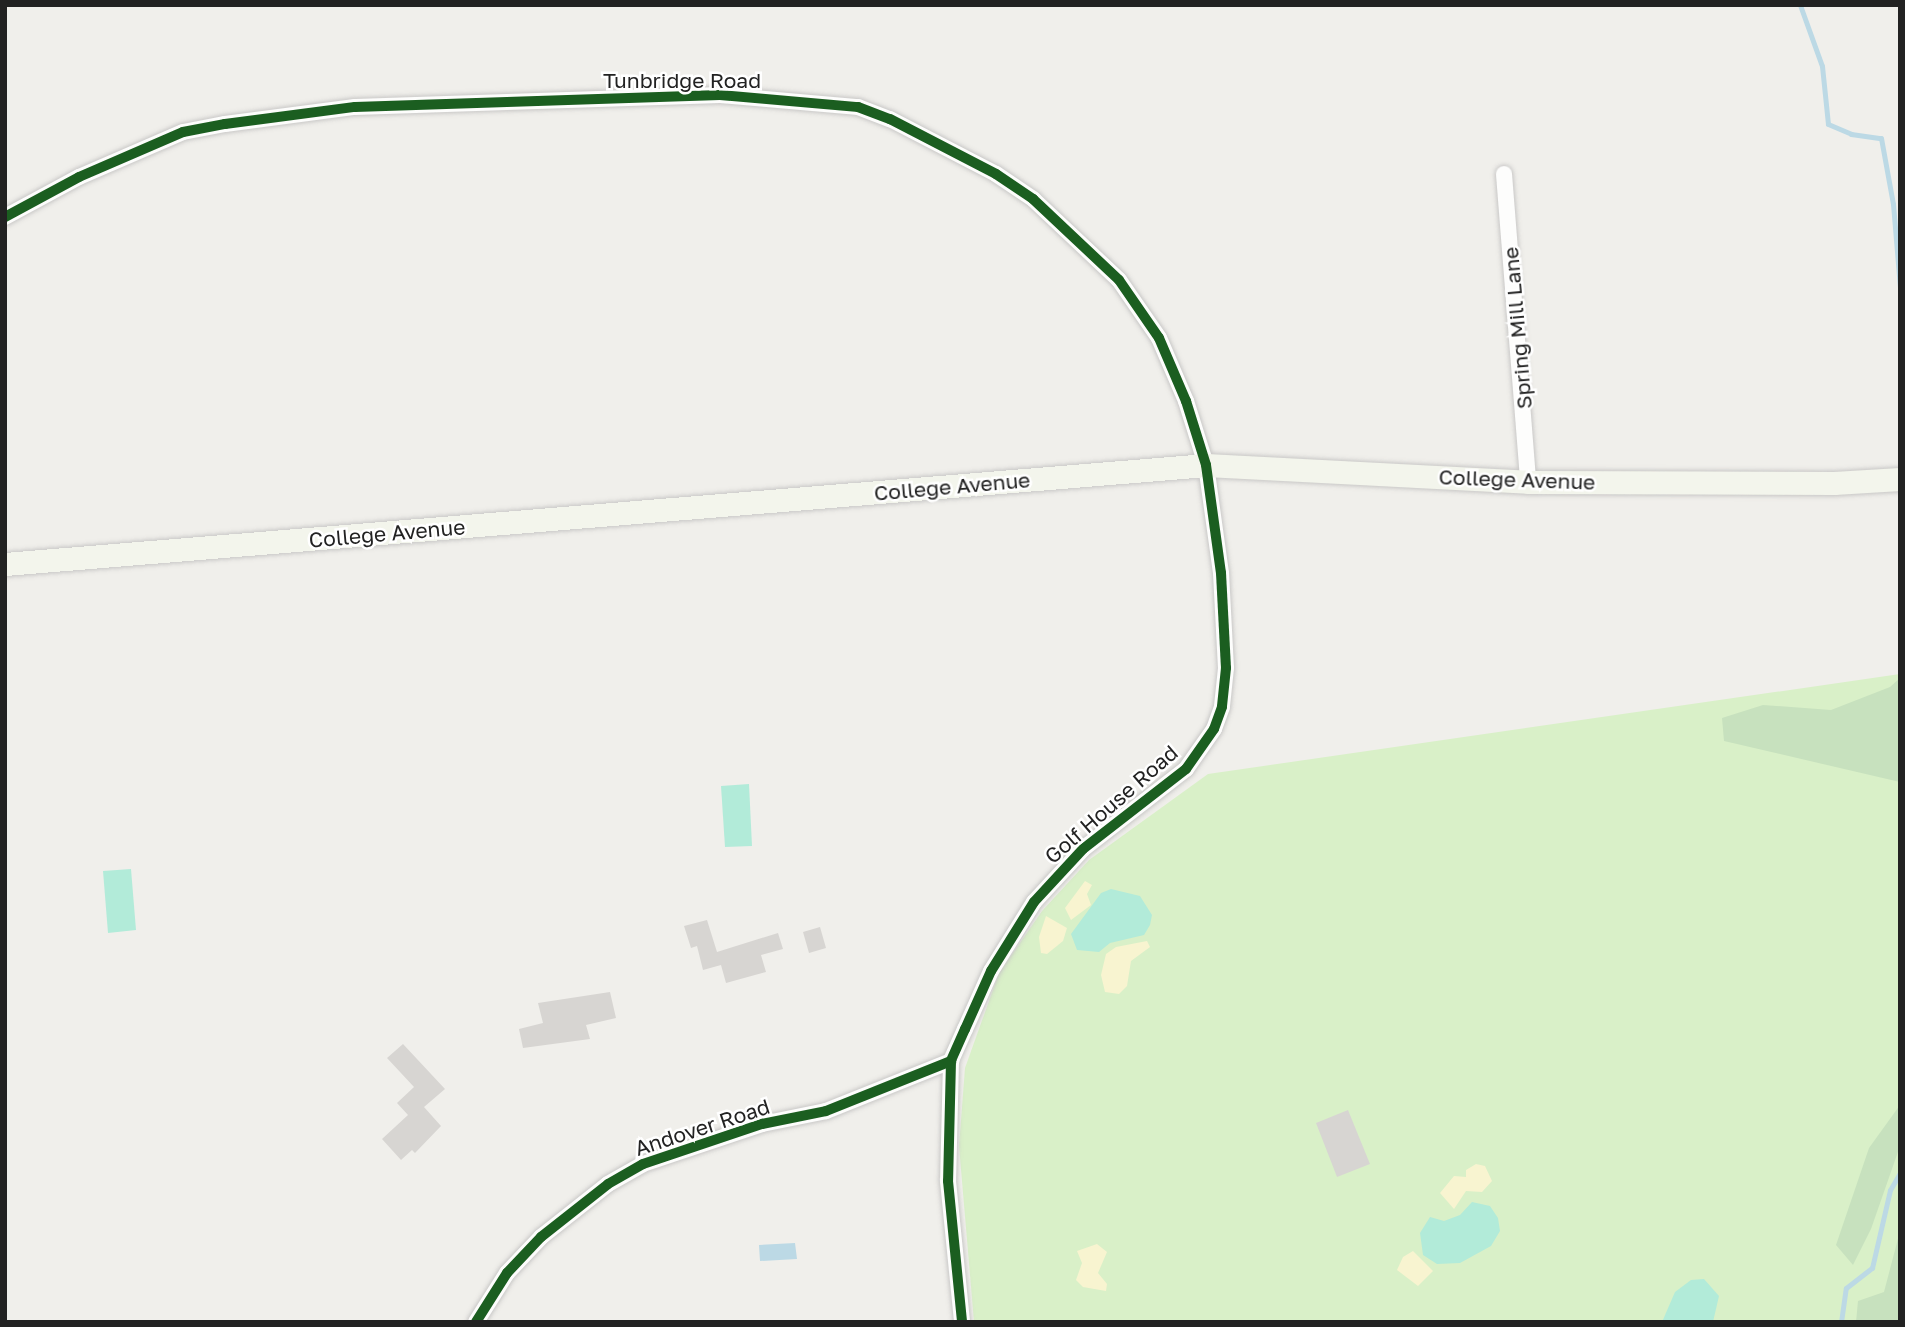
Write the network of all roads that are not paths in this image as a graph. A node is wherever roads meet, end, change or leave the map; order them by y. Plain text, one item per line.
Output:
1 (1504, 174) dead end
2 (5, 217) edge
3 (1206, 465) junction
4 (1900, 478) edge
5 (1528, 482) junction
6 (5, 564) edge
7 (951, 1061) junction
8 (476, 1322) edge
9 (962, 1322) edge

1 - 5 street, Spring Mill Lane
2 - 3 street, Tunbridge Road
3 - 5 main road, College Avenue
3 - 6 main road, College Avenue
3 - 7 street, Golf House Road
4 - 5 main road, College Avenue
7 - 8 street, Andover Road
7 - 9 street, Golf House Road

